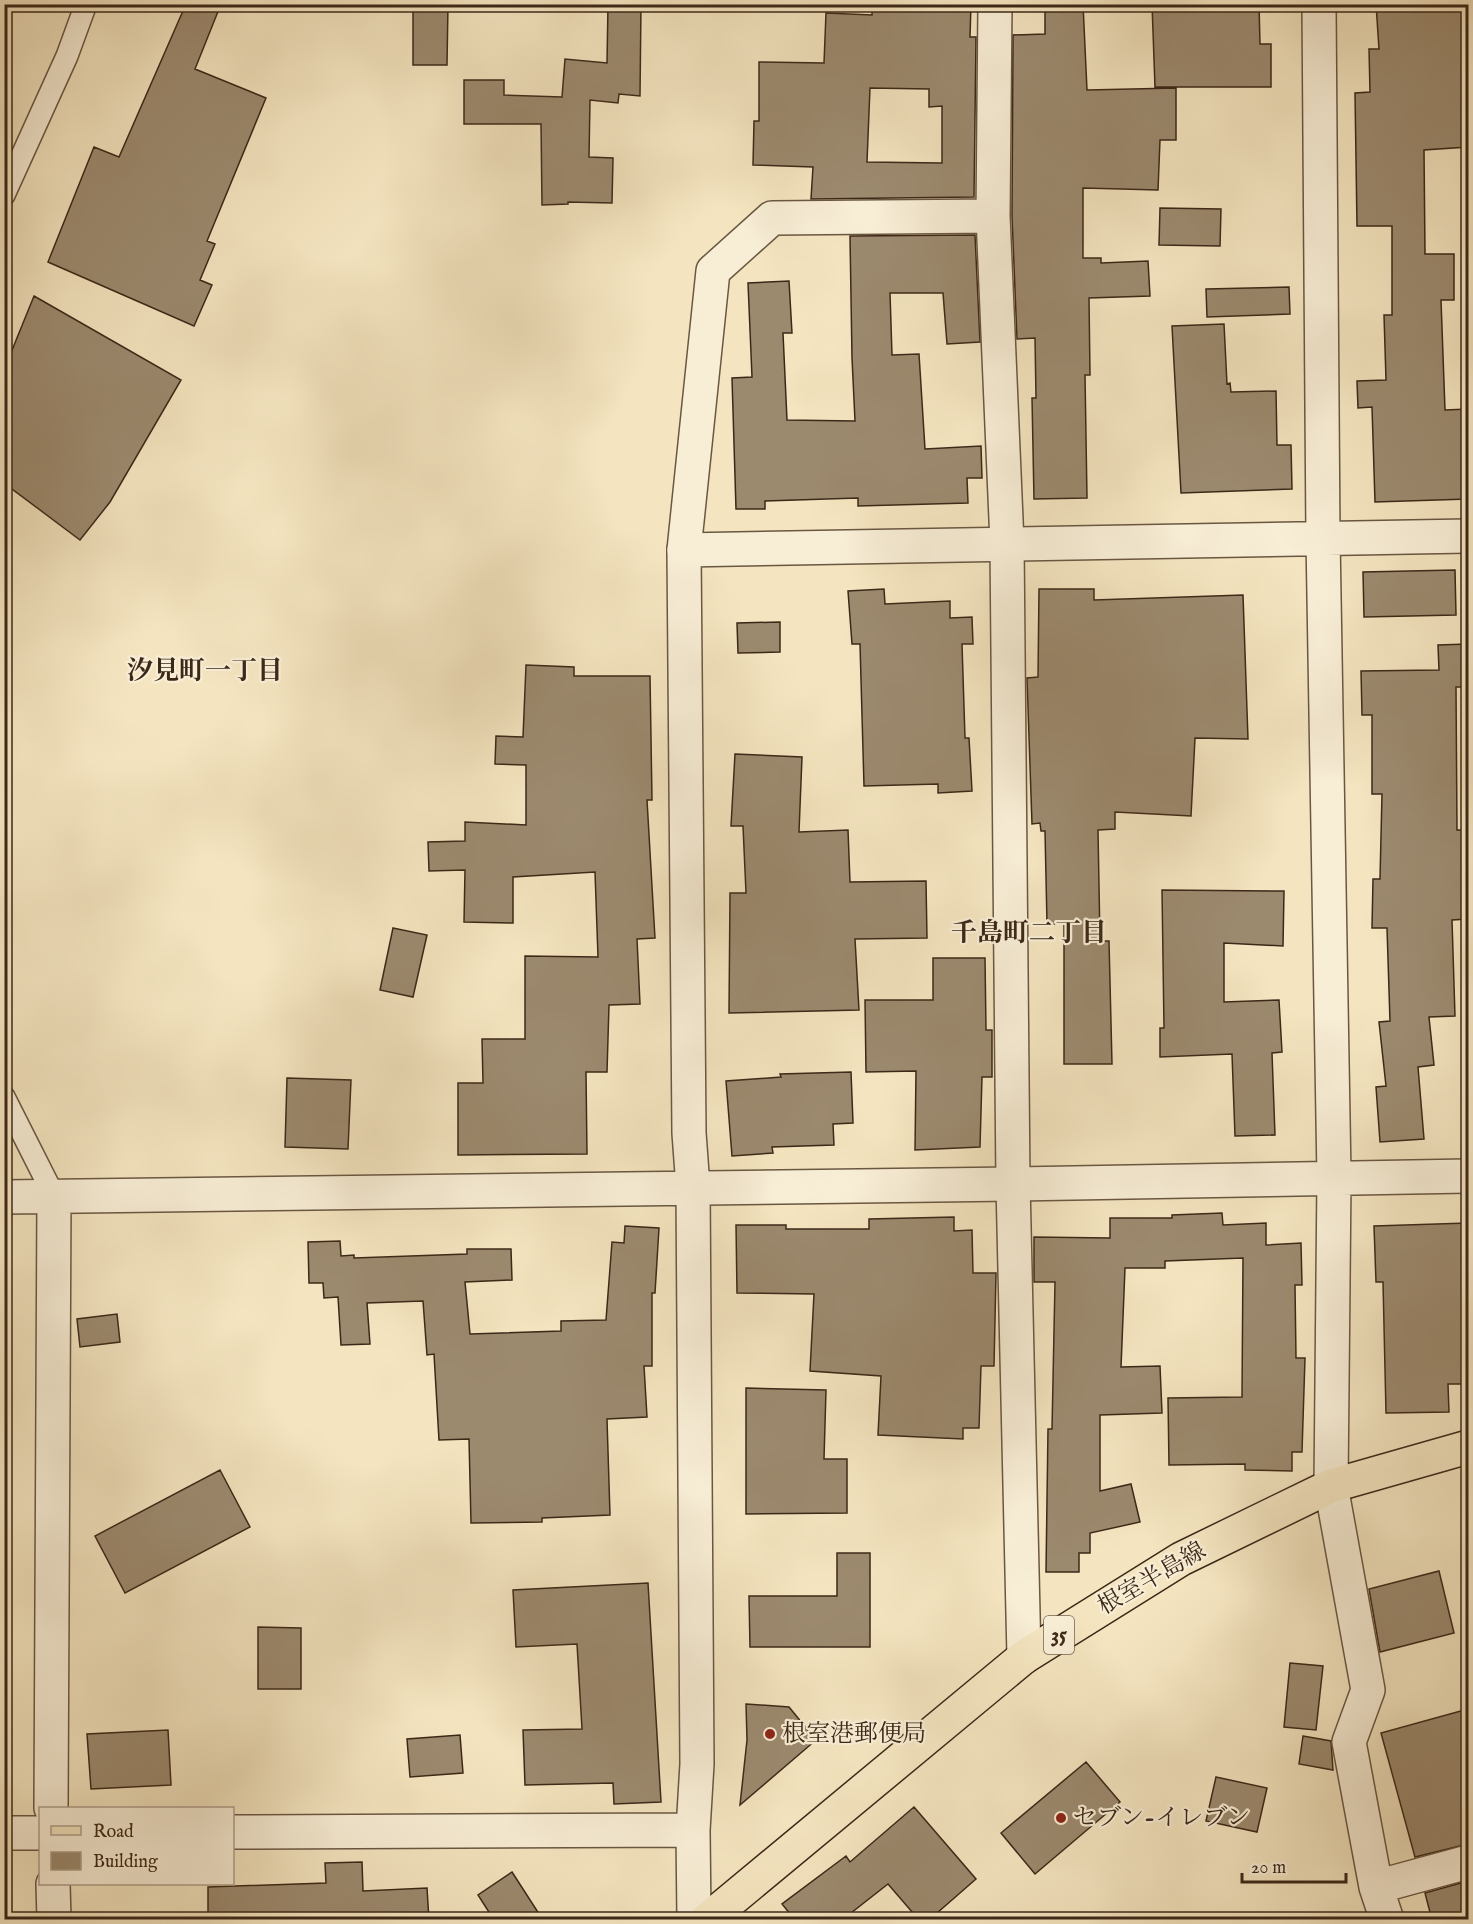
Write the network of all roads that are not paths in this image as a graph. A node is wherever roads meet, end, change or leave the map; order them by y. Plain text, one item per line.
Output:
1 (86, 4) edge
2 (995, 4) edge
3 (1319, 4) edge
4 (4, 195) edge
5 (993, 216) junction
6 (1468, 537) edge
7 (1323, 538) junction
8 (1007, 543) junction
9 (684, 550) junction
10 (4, 1097) edge
11 (1468, 1176) edge
12 (1334, 1177) junction
13 (1013, 1184) junction
14 (693, 1187) junction
15 (54, 1196) junction
16 (4, 1197) edge
17 (1468, 1447) edge
18 (1331, 1486) junction
19 (1024, 1657) junction
20 (51, 1807) edge
21 (693, 1830) junction
22 (234, 1832) edge
23 (4, 1833) edge
24 (39, 1833) edge
25 (1468, 1862) edge
26 (53, 1885) edge
27 (1376, 1887) junction
28 (54, 1920) edge
29 (694, 1920) edge
30 (707, 1920) edge
31 (1387, 1920) edge

1 - 4 lane
2 - 5 street
3 - 7 street
5 - 8 street
5 - 9 street
6 - 7 street
7 - 8 street
7 - 12 street
8 - 9 street
8 - 13 street
9 - 14 street
10 - 15 lane
11 - 12 street
12 - 13 street
12 - 18 street
13 - 14 street
13 - 19 street
14 - 15 street
14 - 21 street
15 - 16 street
15 - 20 street
17 - 18 main road, 根室半島線 / 35
18 - 19 main road, 根室半島線 / 35
18 - 27 street
19 - 30 main road, 根室半島線 / 35
21 - 22 street
21 - 29 street
23 - 24 street
25 - 27 street
26 - 28 street
27 - 31 street

